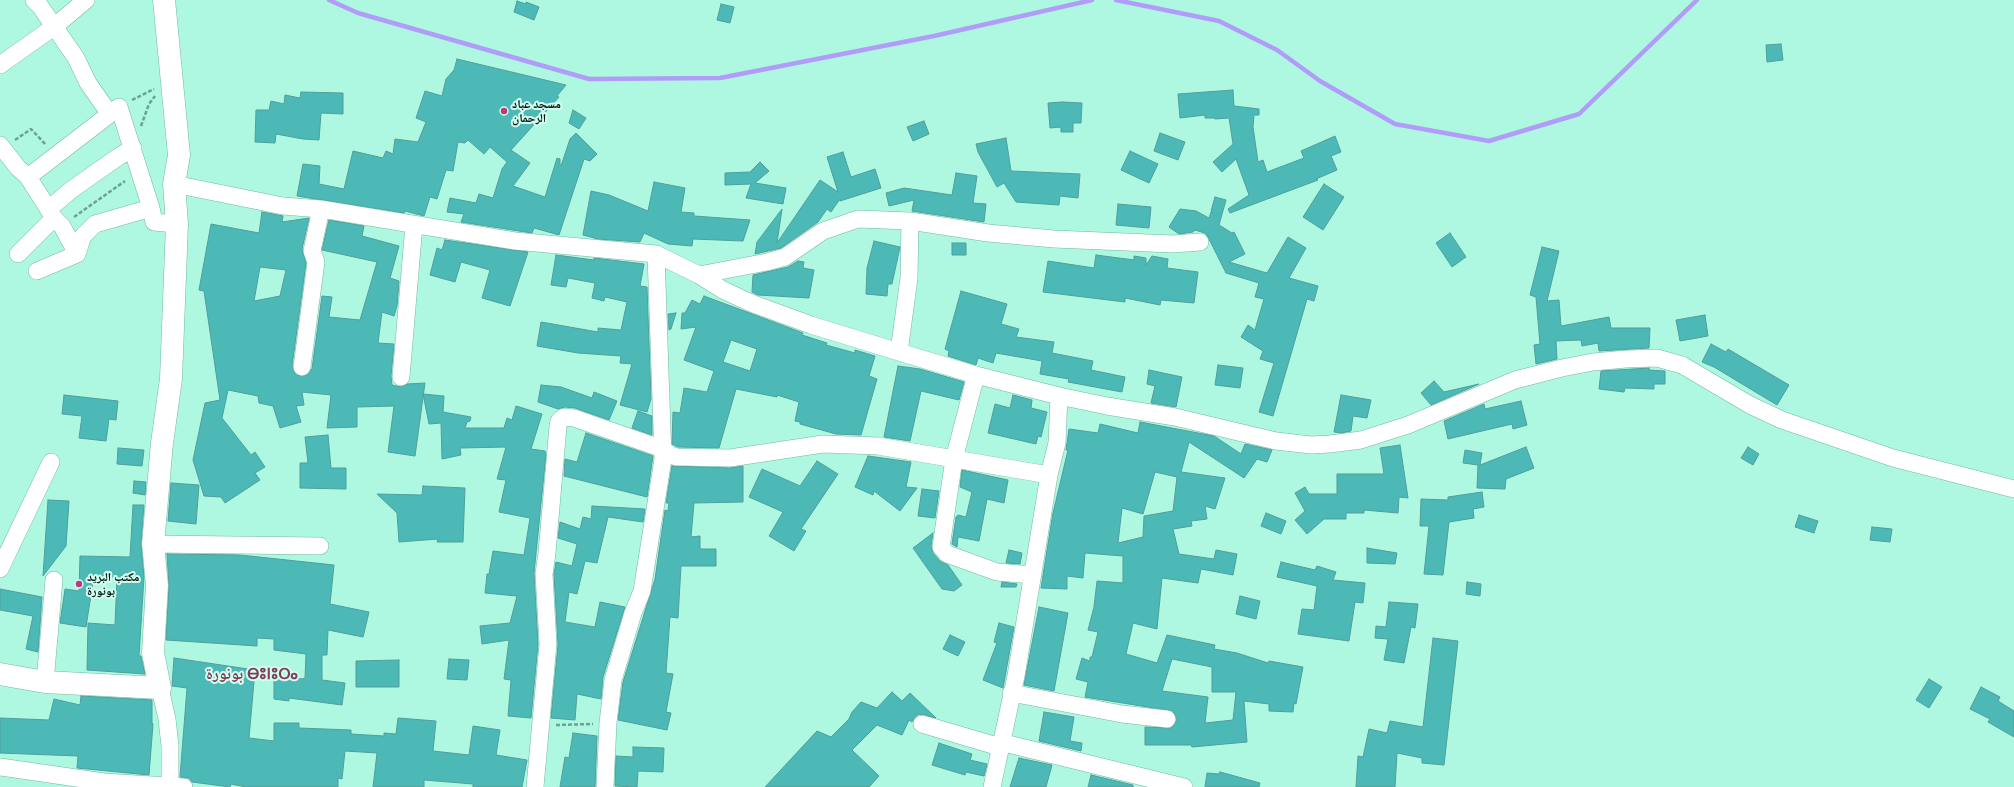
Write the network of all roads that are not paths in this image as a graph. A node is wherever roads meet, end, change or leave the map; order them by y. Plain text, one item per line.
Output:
1 (34, 0) edge
2 (86, 0) edge
3 (164, 0) edge
4 (54, 26) junction
5 (0, 65) edge
6 (114, 110) junction
7 (2, 147) edge
8 (133, 148) junction
9 (28, 177) junction
10 (174, 184) junction
11 (151, 208) junction
12 (321, 209) junction
13 (56, 217) junction
14 (910, 221) junction
15 (177, 224) junction
16 (414, 224) junction
17 (1200, 242) dead end
18 (18, 254) dead end
19 (77, 254) junction
20 (656, 254) junction
21 (37, 271) dead end
22 (700, 275) junction
23 (899, 352) junction
24 (302, 367) dead end
25 (976, 375) junction
26 (401, 377) dead end
27 (1059, 396) junction
28 (663, 449) junction
29 (954, 460) junction
30 (51, 462) dead end
31 (1049, 475) junction
32 (2014, 489) edge
33 (154, 544) junction
34 (320, 546) dead end
35 (0, 569) edge
36 (1033, 575) junction
37 (54, 580) dead end
38 (0, 674) edge
39 (45, 682) junction
40 (160, 688) junction
41 (1011, 693) junction
42 (1167, 719) dead end
43 (922, 724) dead end
44 (1000, 744) junction
45 (0, 767) edge
46 (175, 787) edge
47 (535, 787) edge
48 (605, 787) edge
49 (992, 787) edge
50 (1184, 787) edge

1 - 4 street
2 - 4 street
3 - 10 street
4 - 5 street
4 - 6 street
6 - 8 street
6 - 9 street
7 - 9 street
8 - 11 street
8 - 13 street
9 - 13 street
10 - 12 street
10 - 15 street
11 - 15 street
11 - 19 street
12 - 16 street
12 - 24 street
13 - 18 street
13 - 19 street
14 - 17 street
14 - 22 street
14 - 23 street
15 - 33 street
16 - 20 street
16 - 26 street
19 - 21 street
20 - 22 street
20 - 28 street
22 - 23 street
23 - 25 street
25 - 27 street
25 - 29 street
27 - 31 street
27 - 32 street
28 - 29 street
28 - 47 street
28 - 48 street
29 - 31 street
29 - 36 street
30 - 35 street
31 - 36 street
33 - 34 street
33 - 40 street
36 - 41 street
37 - 39 street
38 - 39 street
39 - 40 street
40 - 46 street
41 - 42 street
41 - 44 street
43 - 44 street
44 - 49 street
44 - 50 street
45 - 46 street

